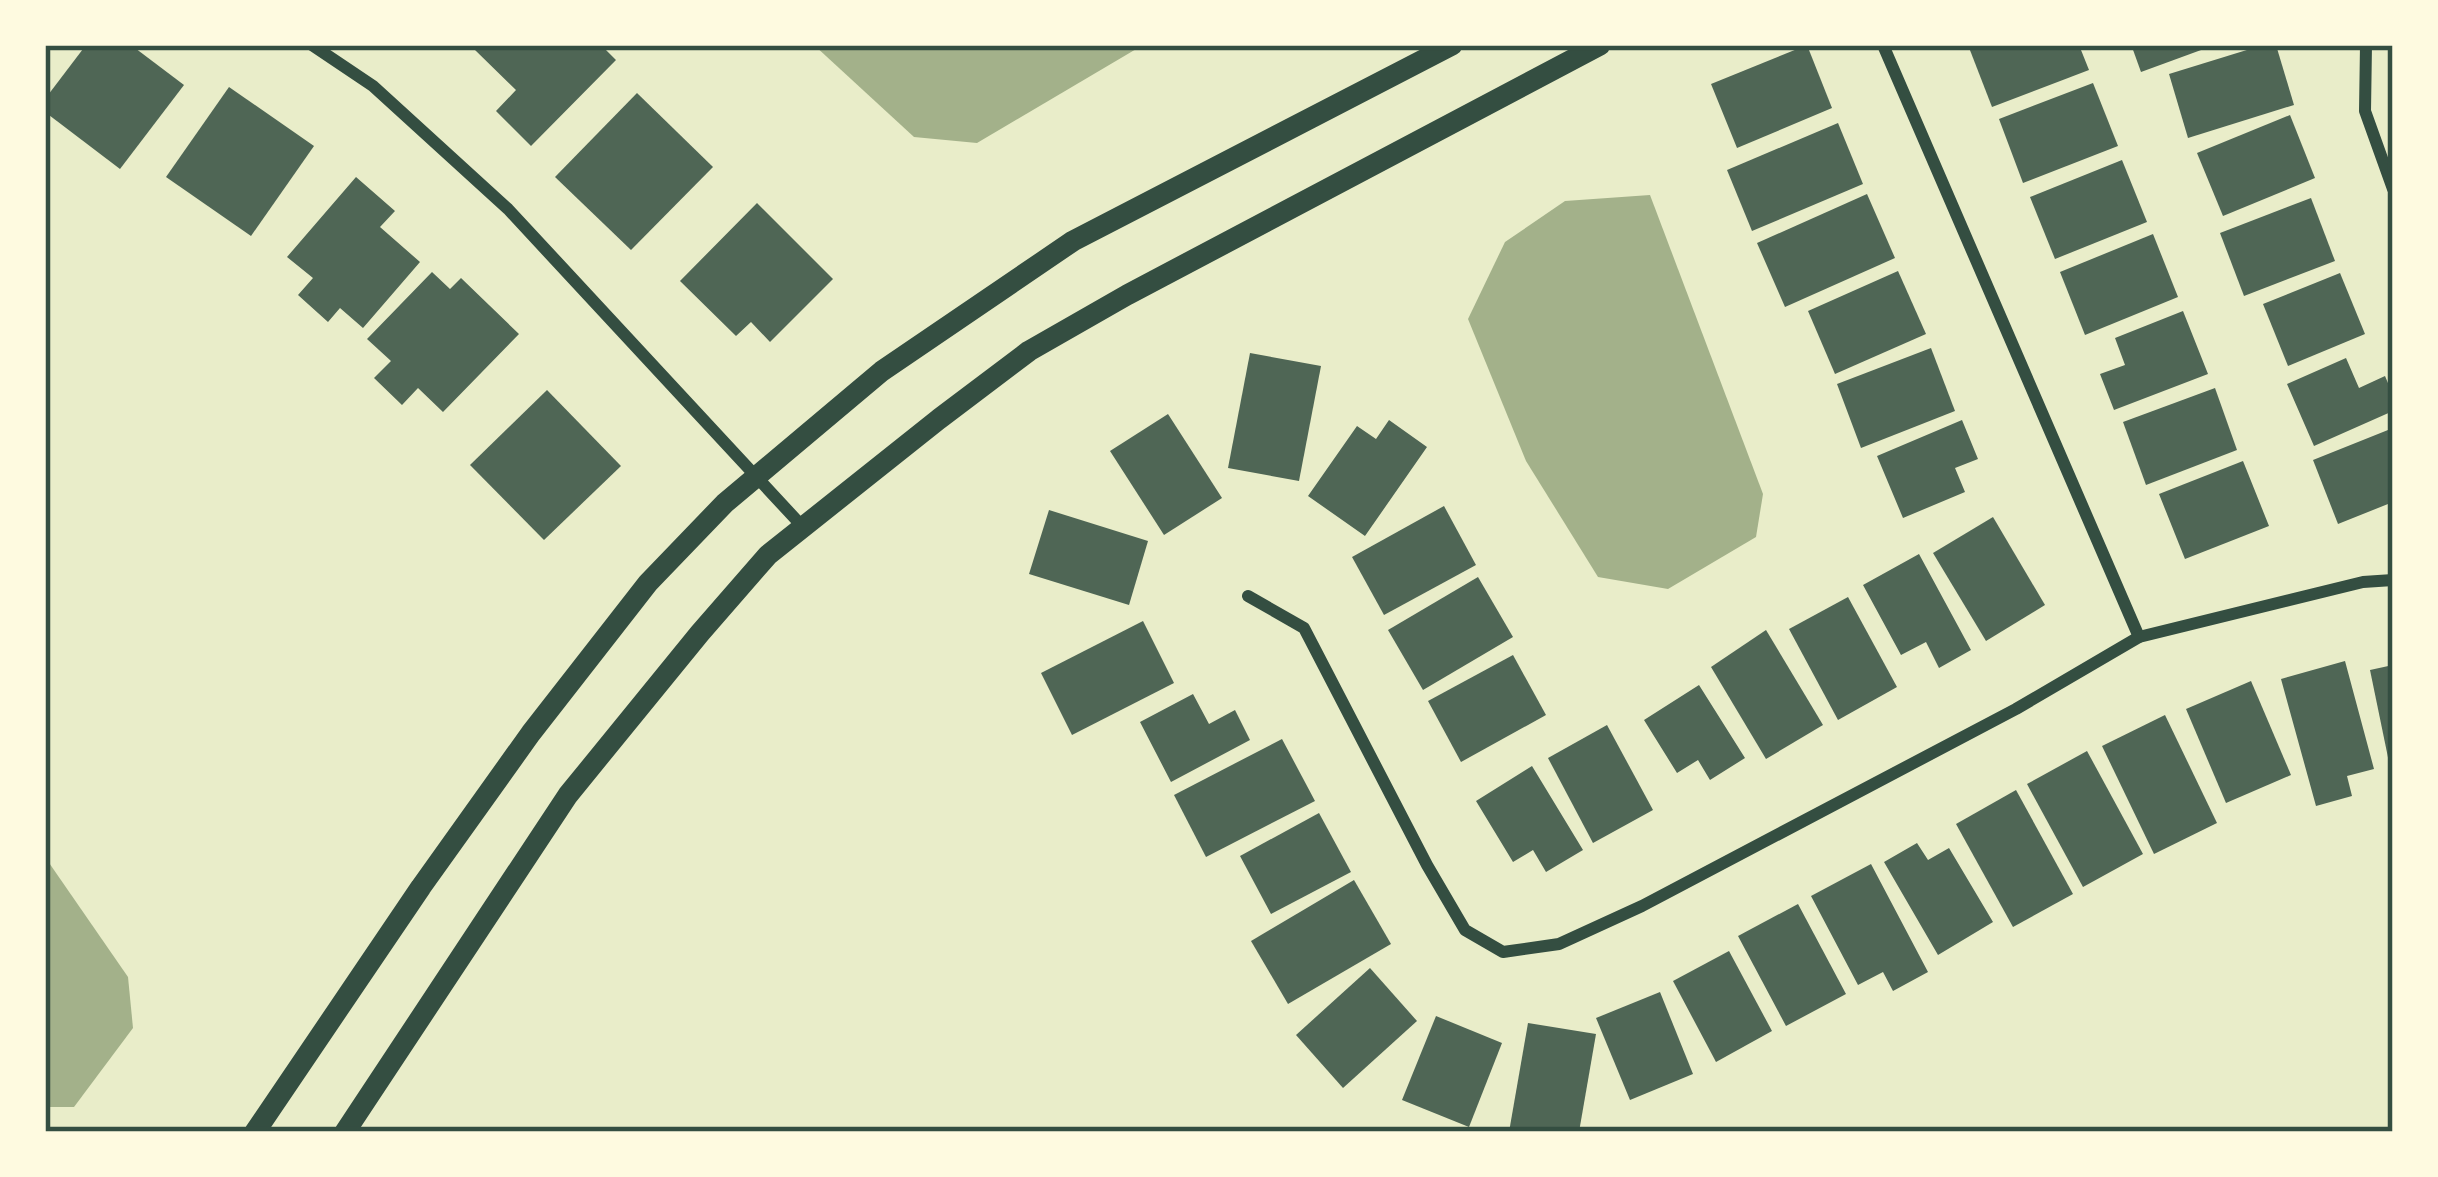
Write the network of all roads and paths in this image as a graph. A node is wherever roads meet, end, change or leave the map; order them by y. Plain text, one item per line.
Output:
1 (312, 45) edge
2 (1452, 45) edge
3 (1600, 45) edge
4 (1883, 45) edge
5 (2366, 45) edge
6 (2393, 189) edge
7 (757, 475) junction
8 (802, 526) junction
9 (2393, 580) edge
10 (1248, 596) dead end
11 (2139, 637) junction
12 (255, 1132) edge
13 (344, 1132) edge

1 - 7 street
2 - 7 street
3 - 8 street
4 - 11 street
5 - 6 street
7 - 8 street
7 - 12 street
8 - 13 street
9 - 11 street
10 - 11 street

